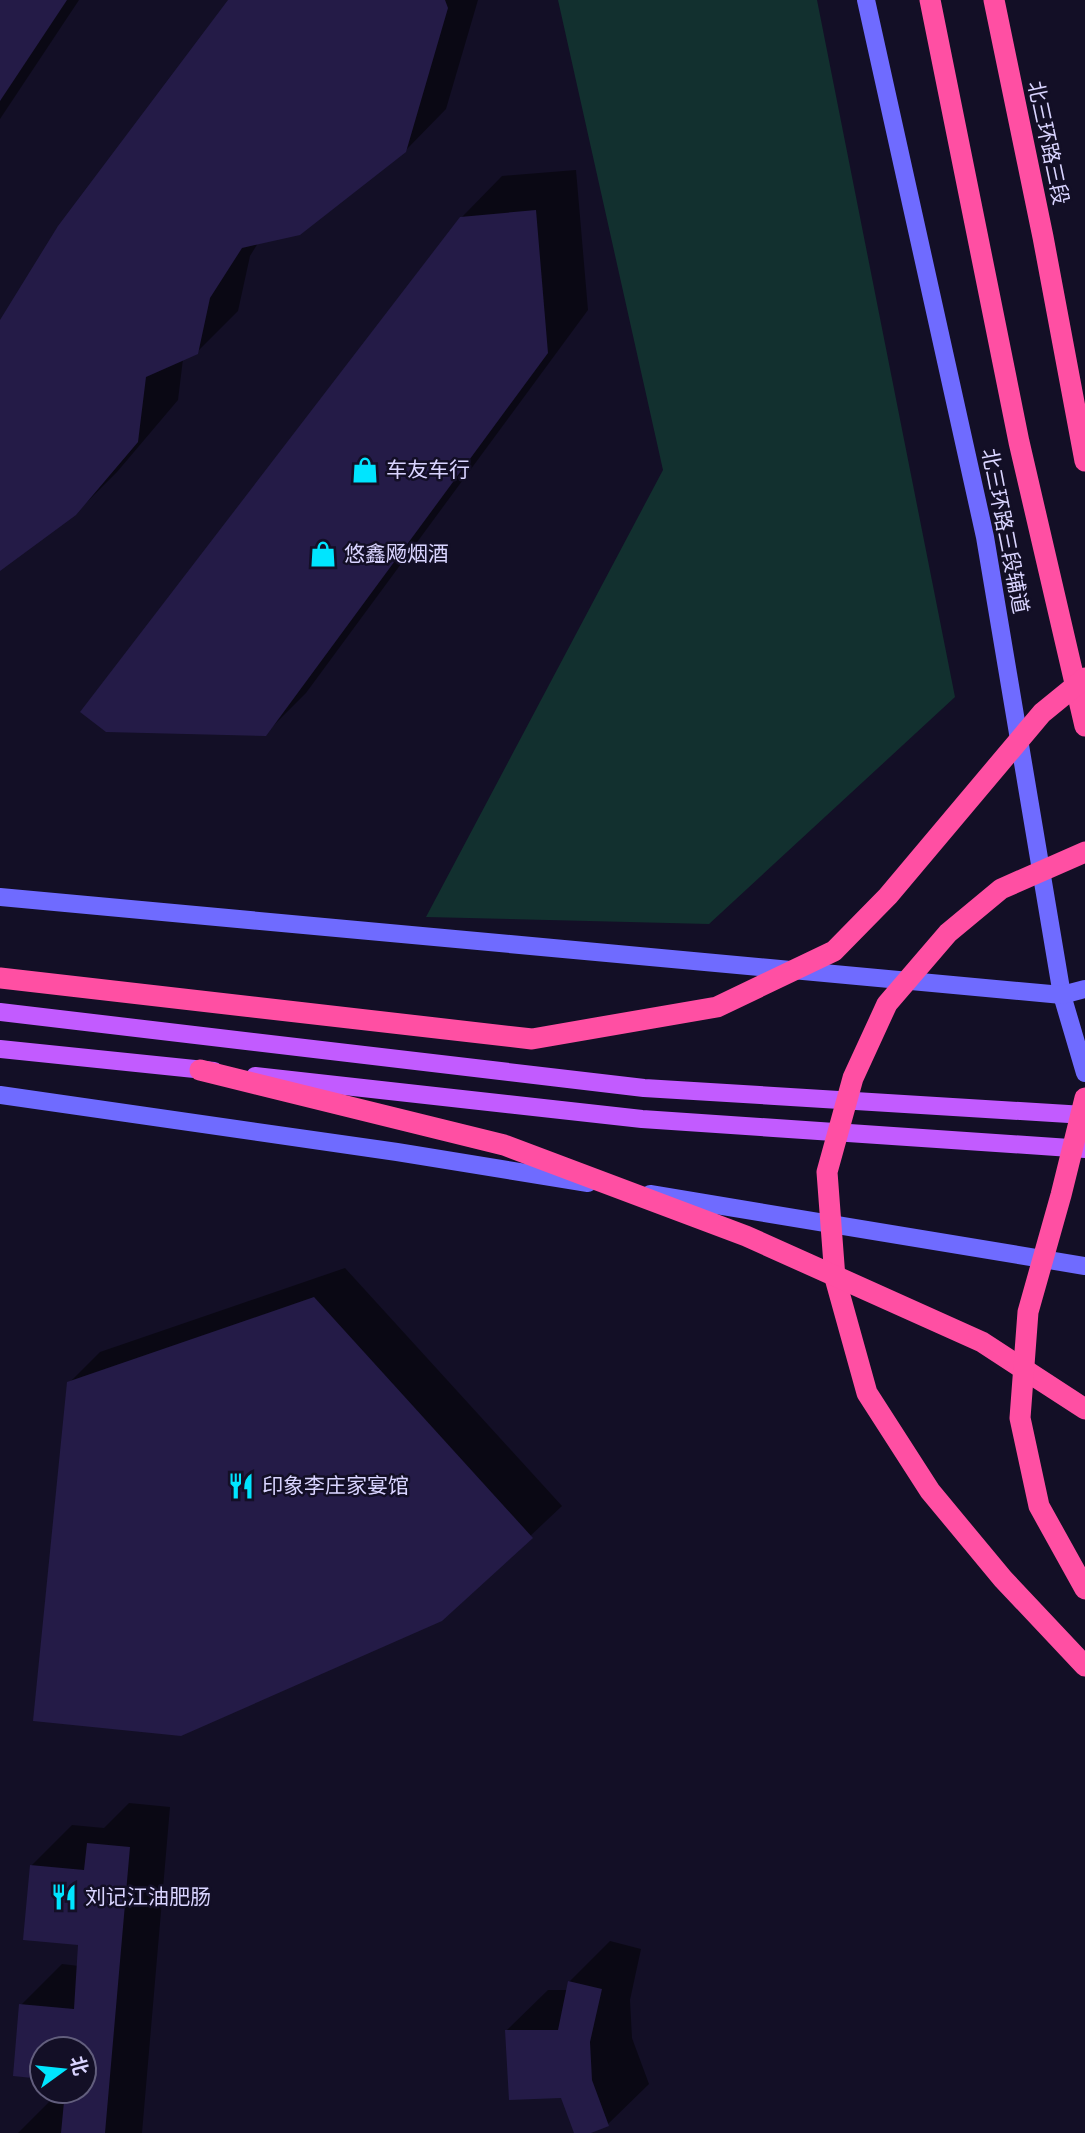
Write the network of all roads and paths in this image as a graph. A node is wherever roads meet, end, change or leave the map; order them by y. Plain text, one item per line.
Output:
1 (866, 0) edge
2 (930, 0) edge
3 (994, 0) edge
4 (1085, 461) edge
5 (1085, 678) edge
6 (1085, 726) edge
7 (1085, 852) edge
8 (0, 897) edge
9 (0, 978) edge
10 (1085, 989) edge
11 (1062, 995) junction
12 (0, 1012) edge
13 (0, 1049) edge
14 (200, 1070) junction
15 (1085, 1073) edge
16 (0, 1095) edge
17 (1085, 1098) edge
18 (1085, 1115) edge
19 (1085, 1149) edge
20 (1085, 1266) edge
21 (1085, 1409) edge
22 (1085, 1589) edge
23 (1085, 1666) edge

1 - 11 street, 北三环路三段辅道
2 - 6 highway
3 - 4 highway, 北三环路三段
5 - 9 highway
7 - 23 highway
8 - 11 street
10 - 11 street
11 - 15 street, 北三环路三段辅道
12 - 18 main road
13 - 14 main road
14 - 19 main road
14 - 21 highway
16 - 20 street
17 - 22 highway

